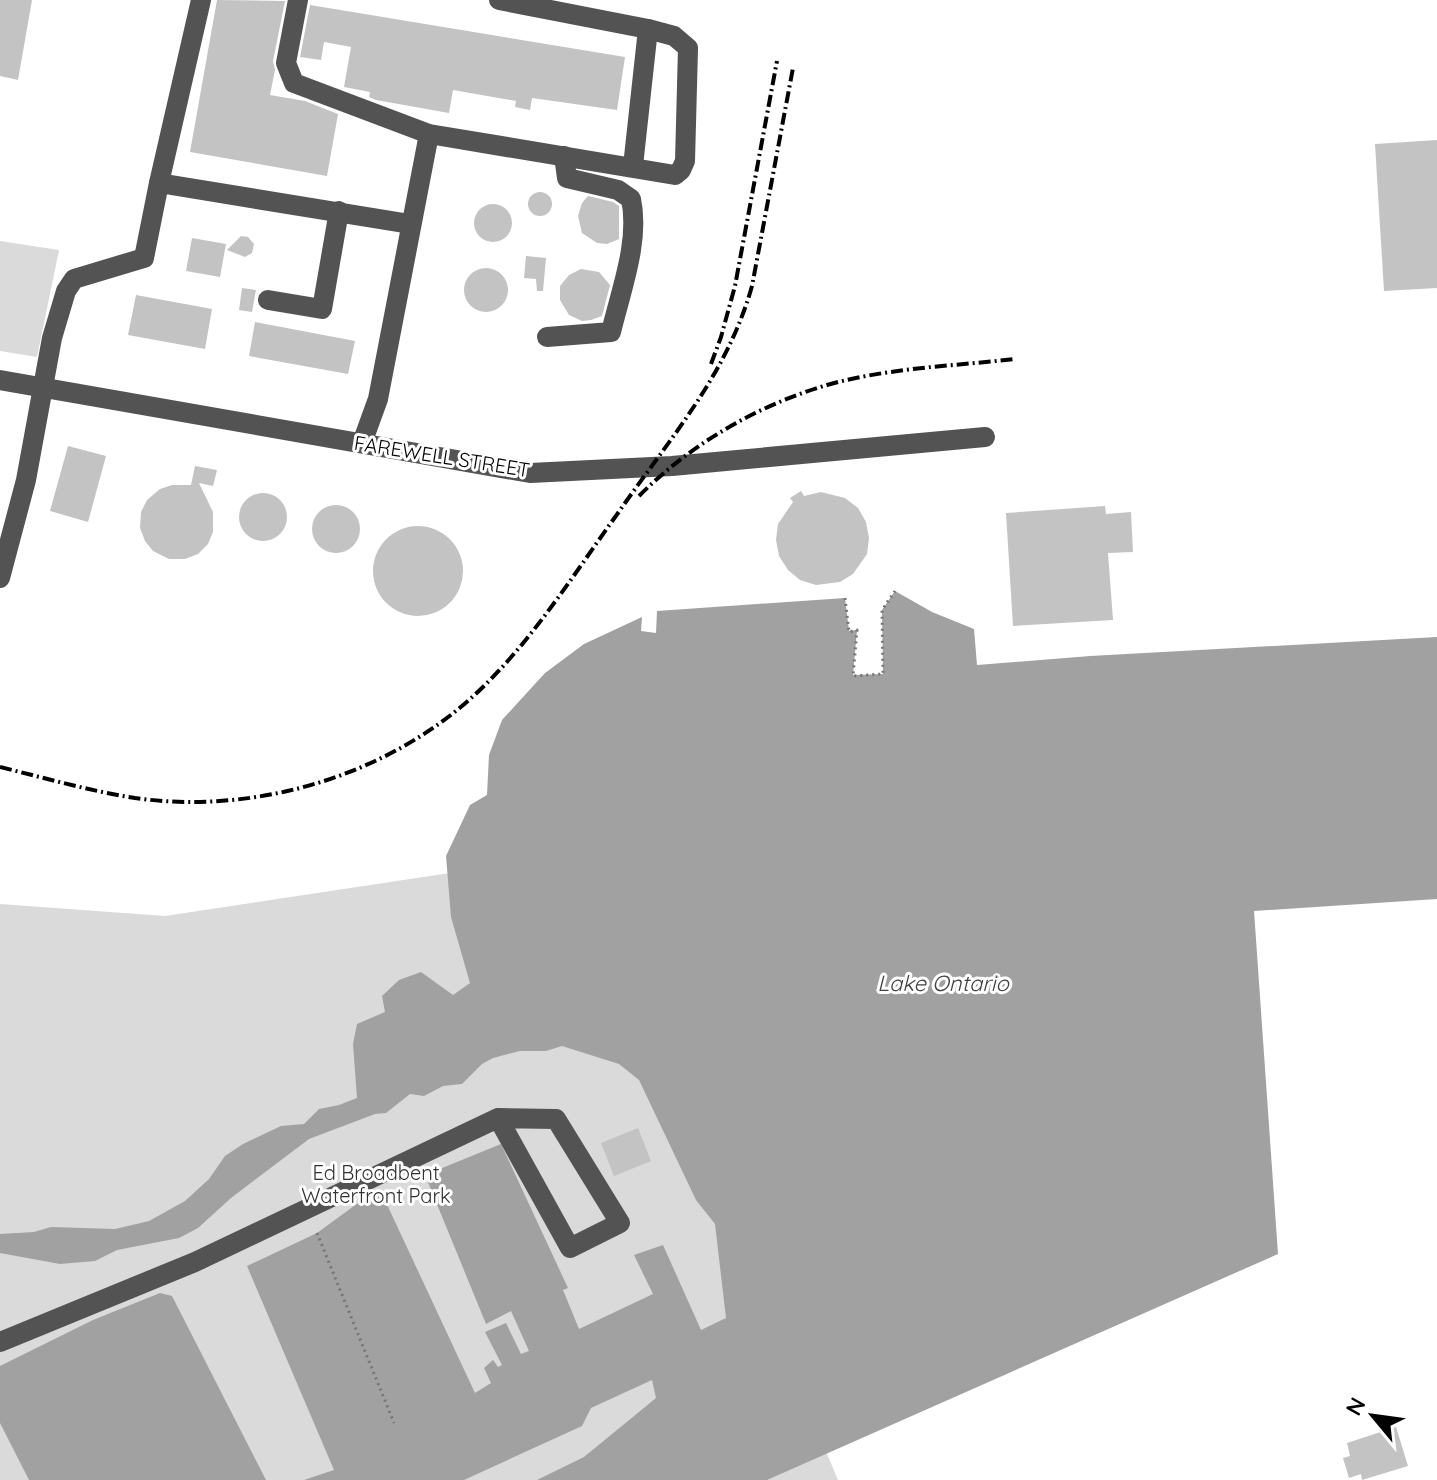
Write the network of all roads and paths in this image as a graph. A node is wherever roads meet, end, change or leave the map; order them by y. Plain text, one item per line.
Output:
1 (201, 0) edge
2 (298, 0) edge
3 (499, 0) edge
4 (648, 29) junction
5 (429, 134) junction
6 (564, 156) junction
7 (633, 166) junction
8 (159, 183) junction
9 (339, 211) junction
10 (410, 224) junction
11 (268, 300) dead end
12 (547, 337) dead end
13 (0, 380) edge
14 (45, 388) junction
15 (985, 437) dead end
16 (362, 443) junction
17 (9, 511) edge
18 (0, 578) edge
19 (895, 591) dead end
20 (845, 598) dead end
21 (498, 1118) junction
22 (317, 1233) dead end
23 (0, 1342) edge
24 (394, 1423) dead end

1 - 8 street
2 - 5 street
3 - 4 street
4 - 7 street
4 - 7 street
5 - 6 street
5 - 10 street
6 - 7 street
6 - 12 street
8 - 9 street
8 - 14 street
9 - 10 street
9 - 11 street
10 - 16 street
13 - 14 street, FAREWELL STREET
14 - 16 street, FAREWELL STREET
14 - 17 street
15 - 16 street, FAREWELL STREET
17 - 18 street
19 - 20 path
21 - 21 street
21 - 23 street
22 - 24 path

